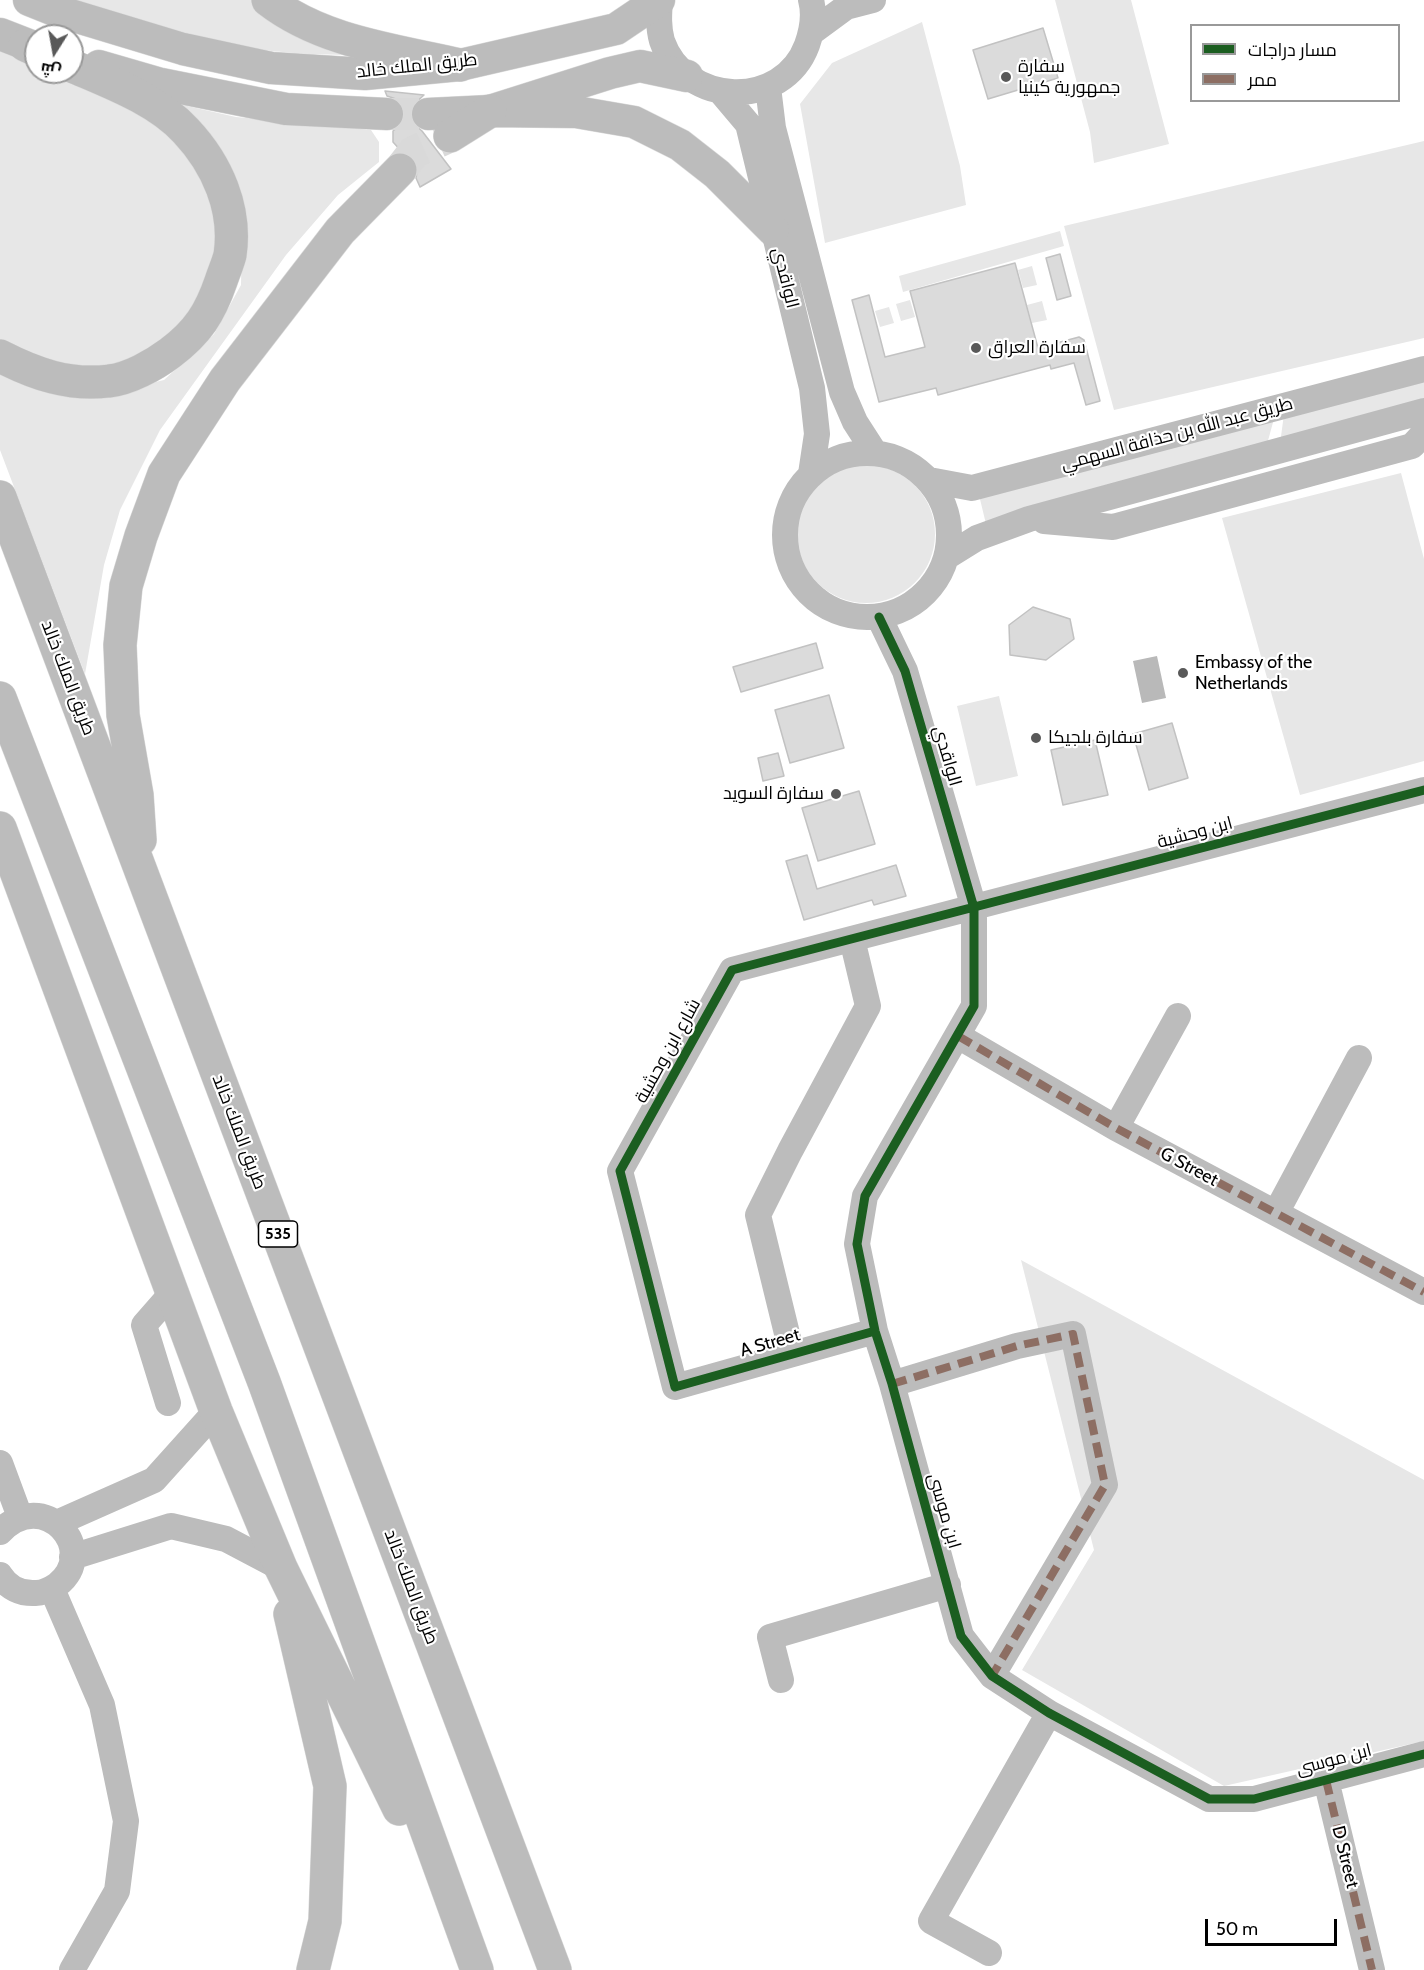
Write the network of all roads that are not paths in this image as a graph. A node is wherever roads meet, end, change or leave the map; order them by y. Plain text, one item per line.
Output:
1 (29, 0) edge
2 (268, 0) edge
3 (659, 0) edge
4 (811, 0) edge
5 (873, 0) edge
6 (812, 32) junction
7 (84, 62) edge
8 (460, 65) junction
9 (84, 71) edge
10 (687, 76) junction
11 (768, 87) junction
12 (721, 92) junction
13 (490, 111) junction
14 (387, 114) tunnel mouth
15 (439, 125) tunnel mouth
16 (400, 170) tunnel mouth
17 (773, 230) junction
18 (0, 356) edge
19 (1424, 369) edge
20 (1424, 411) edge
21 (1424, 433) edge
22 (875, 453) junction
23 (811, 474) junction
24 (929, 480) junction
25 (0, 497) edge
26 (1029, 519) junction
27 (948, 556) junction
28 (891, 613) junction
29 (0, 698) edge
30 (1424, 790) edge
31 (0, 828) edge
32 (141, 872) junction
33 (974, 908) junction
34 (852, 939) junction
35 (1178, 1016) dead end
36 (958, 1036) junction
37 (1359, 1058) dead end
38 (1116, 1128) junction
39 (1276, 1213) junction
40 (1424, 1292) edge
41 (172, 1293) junction
42 (875, 1331) junction
43 (792, 1354) junction
44 (891, 1384) junction
45 (675, 1387) joint
46 (168, 1403) dead end
47 (216, 1410) junction
48 (0, 1463) edge
49 (57, 1523) junction
50 (10, 1525) edge
51 (72, 1557) junction
52 (281, 1568) junction
53 (0, 1575) edge
54 (948, 1585) junction
55 (52, 1589) junction
56 (992, 1676) junction
57 (781, 1680) dead end
58 (1049, 1713) junction
59 (1424, 1754) edge
60 (1326, 1779) junction
61 (989, 1953) dead end
62 (475, 1964) edge
63 (72, 1970) edge
64 (313, 1970) edge
65 (555, 1970) edge
66 (1372, 1970) edge

1 - 8 main road, طريق الملك خالد
2 - 8 highway
3 - 8 main road, طريق الملك خالد
3 - 10 street
4 - 6 street
5 - 6 street
6 - 11 street
7 - 14 main road
9 - 18 highway
10 - 12 street
10 - 13 main road
11 - 12 street
11 - 22 street, الواقدي
12 - 17 street, الواقدي
13 - 15 highway
13 - 17 main road
16 - 32 highway
17 - 23 street, الواقدي
19 - 24 street, طريق عبد الله بن حذافة السهمي
20 - 26 street
21 - 26 street
22 - 23 street
22 - 24 street
23 - 28 street
24 - 27 street
25 - 32 highway, طريق الملك خالد / 535
26 - 27 street
27 - 28 street
28 - 33 street, الواقدي
29 - 62 highway
30 - 33 street, ابن وحشية
31 - 41 highway
32 - 65 highway, طريق الملك خالد / 535
33 - 34 street, شارع ابن وحشية
33 - 36 street, ابن موسى
34 - 43 street
34 - 45 street, شارع ابن وحشية
35 - 38 street
36 - 38 street, G Street
36 - 42 street, ابن موسى
37 - 39 street
38 - 39 street, G Street
39 - 40 street, G Street
41 - 46 street
41 - 47 highway
42 - 43 street, A Street
42 - 44 street, ابن موسى
43 - 45 street, A Street
44 - 54 street, ابن موسى
44 - 56 street
47 - 49 street
47 - 52 highway
48 - 50 street
49 - 50 street
49 - 51 street
51 - 52 street
51 - 55 street
52 - 62 highway
52 - 64 highway
53 - 55 street
54 - 56 street, ابن موسى
54 - 57 street
55 - 63 street
56 - 58 street, ابن موسى
58 - 60 street, ابن موسى
58 - 61 street
59 - 60 street, ابن موسى
60 - 66 street, D Street

